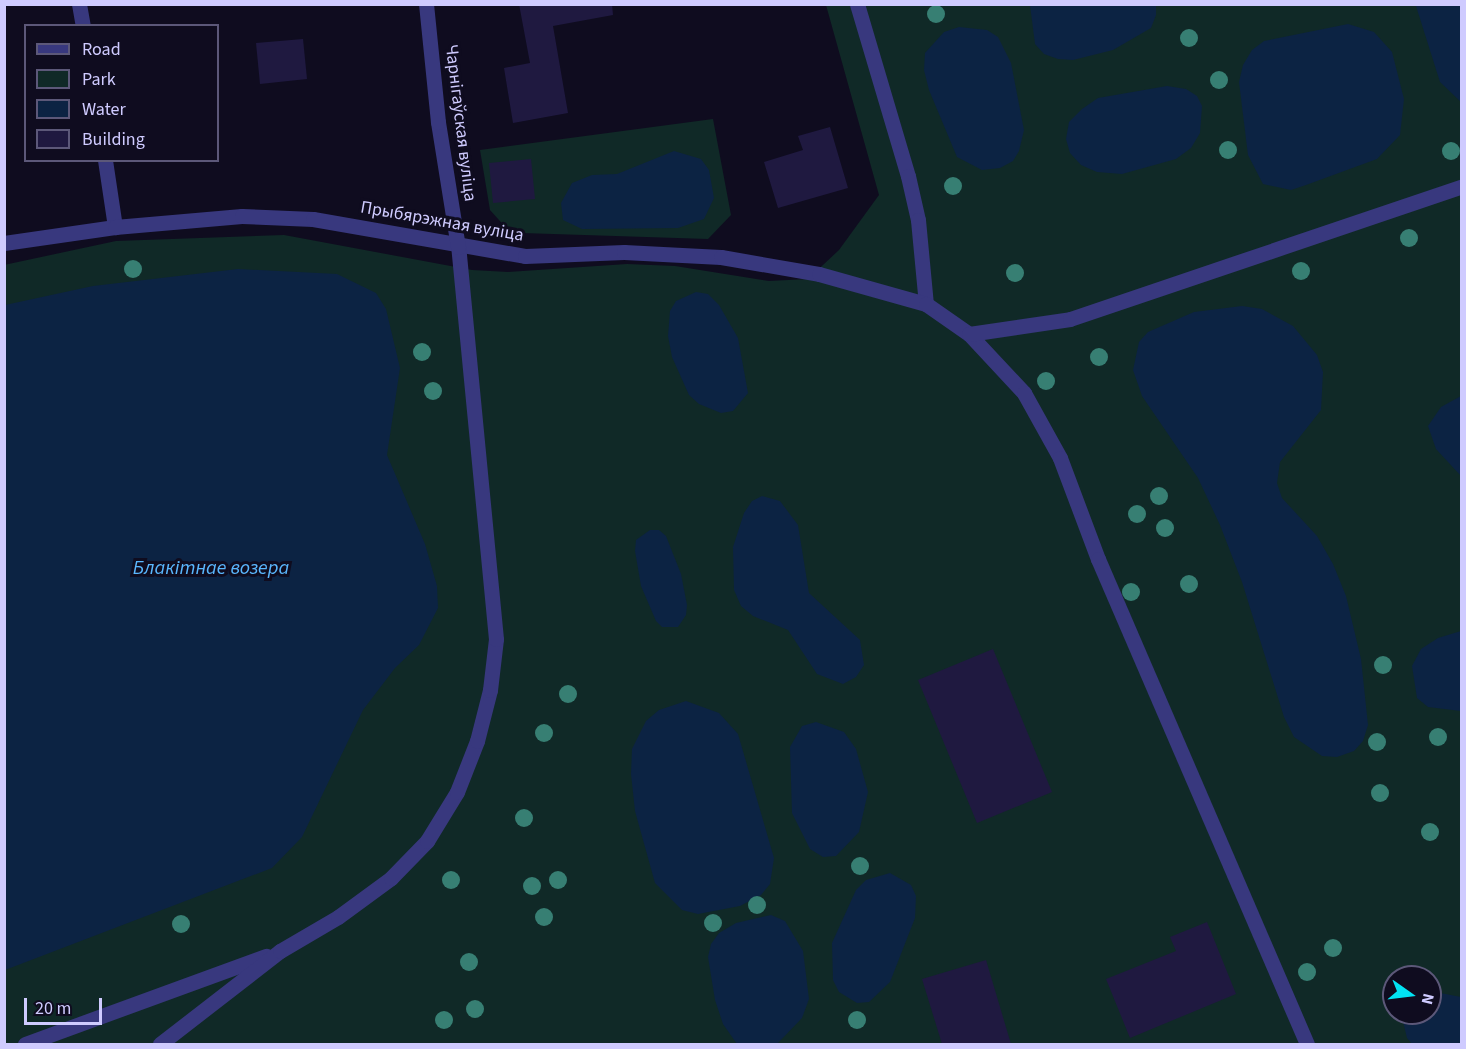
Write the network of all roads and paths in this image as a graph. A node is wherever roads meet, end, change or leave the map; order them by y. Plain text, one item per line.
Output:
1 (80, 4) edge
2 (426, 4) edge
3 (857, 4) edge
4 (83, 24) edge
5 (105, 162) edge
6 (1461, 186) edge
7 (115, 227) junction
8 (4, 243) edge
9 (458, 247) junction
10 (926, 304) junction
11 (969, 334) junction
12 (280, 951) junction
13 (26, 1044) edge
14 (160, 1044) edge
15 (1307, 1044) edge

1 - 4 street
2 - 9 street, Чарнігаўская вуліца
3 - 10 street
5 - 7 street
6 - 11 street
7 - 8 street, Прыбярэжная вуліца
7 - 9 street, Прыбярэжная вуліца
9 - 10 street, Прыбярэжная вуліца
9 - 12 street, Чарнігаўская вуліца
10 - 11 street, Прыбярэжная вуліца
11 - 15 street, Прыбярэжная вуліца
12 - 13 street
12 - 14 street

